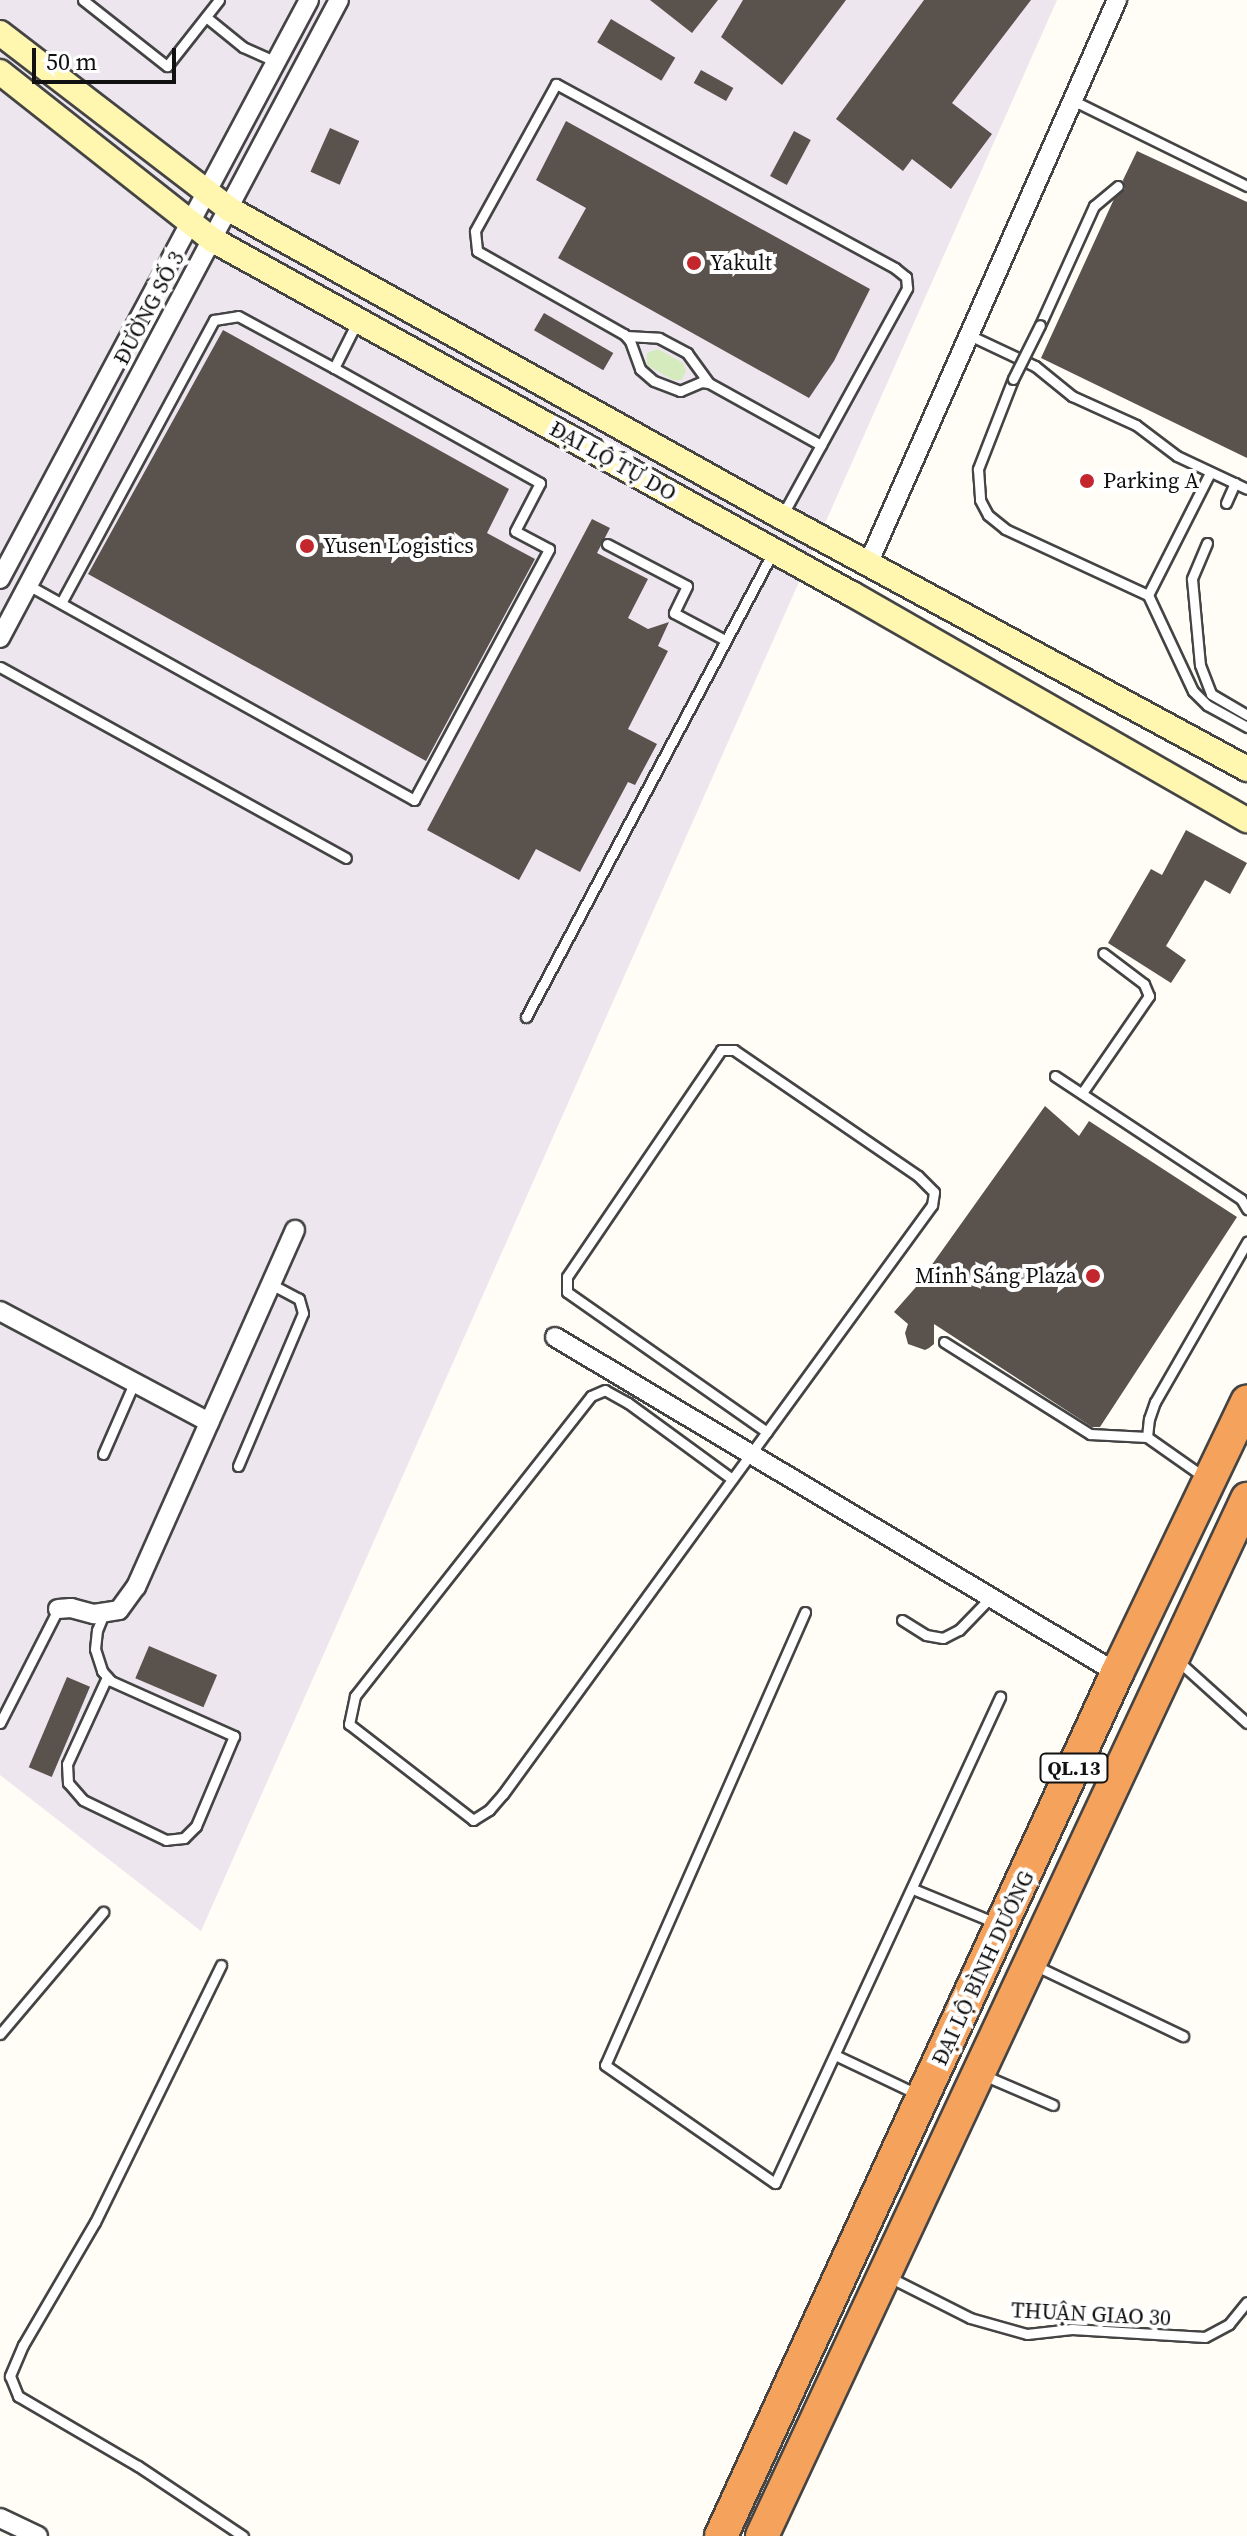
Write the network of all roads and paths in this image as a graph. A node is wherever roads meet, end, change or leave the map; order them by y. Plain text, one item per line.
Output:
1 (83, 0) edge
2 (219, 0) edge
3 (309, 0) edge
4 (339, 0) edge
5 (1117, 0) edge
6 (206, 17) junction
7 (0, 33) edge
8 (277, 62) junction
9 (0, 72) edge
10 (1072, 100) junction
11 (1118, 186) dead end
12 (1247, 186) edge
13 (209, 194) junction
14 (229, 209) junction
15 (191, 223) junction
16 (213, 240) junction
17 (357, 322) junction
18 (969, 335) junction
19 (626, 336) junction
20 (334, 368) junction
21 (709, 383) junction
22 (821, 445) junction
23 (1210, 473) junction
24 (1235, 483) junction
25 (1247, 489) edge
26 (1226, 503) dead end
27 (782, 517) junction
28 (1207, 543) dead end
29 (607, 544) dead end
30 (774, 550) junction
31 (868, 564) junction
32 (0, 579) edge
33 (28, 585) junction
34 (1148, 595) junction
35 (61, 603) junction
36 (0, 638) edge
37 (725, 640) junction
38 (0, 667) edge
39 (1247, 715) edge
40 (1247, 727) edge
41 (1247, 769) edge
42 (1247, 820) edge
43 (346, 858) dead end
44 (1103, 953) dead end
45 (526, 1017) dead end
46 (1055, 1076) dead end
47 (1082, 1093) junction
48 (1247, 1209) edge
49 (295, 1230) dead end
50 (1247, 1242) edge
51 (1244, 1257) edge
52 (271, 1284) junction
53 (0, 1311) edge
54 (555, 1337) dead end
55 (944, 1342) dead end
56 (134, 1383) junction
57 (1247, 1402) edge
58 (209, 1422) junction
59 (767, 1432) junction
60 (1147, 1437) junction
61 (103, 1454) dead end
62 (750, 1454) junction
63 (238, 1466) dead end
64 (732, 1479) junction
65 (1210, 1481) junction
66 (1247, 1499) edge
67 (990, 1598) junction
68 (58, 1609) joint
69 (805, 1612) dead end
70 (104, 1613) junction
71 (902, 1620) dead end
72 (1175, 1658) junction
73 (1117, 1673) junction
74 (107, 1677) junction
75 (1000, 1697) dead end
76 (0, 1723) edge
77 (1247, 1723) edge
78 (913, 1889) junction
79 (103, 1912) dead end
80 (1003, 1926) junction
81 (1029, 1963) junction
82 (221, 1965) dead end
83 (0, 2034) edge
84 (1183, 2036) dead end
85 (835, 2055) junction
86 (978, 2073) junction
87 (924, 2097) junction
88 (1053, 2105) dead end
89 (884, 2275) junction
90 (1247, 2302) edge
91 (0, 2518) edge
92 (38, 2536) edge
93 (243, 2536) edge
94 (721, 2536) edge
95 (762, 2536) edge

1 - 6 lane
2 - 6 lane
3 - 8 street, ĐƯỜNG SỐ 3
4 - 14 street, ĐƯỜNG SỐ 3
5 - 10 street
6 - 8 lane
7 - 13 street, ĐẠI LỘ TỰ DO
8 - 13 street, ĐƯỜNG SỐ 3
9 - 15 street, ĐẠI LỘ TỰ DO
10 - 12 lane
10 - 18 street
11 - 34 lane, bridge
13 - 14 street, ĐẠI LỘ TỰ DO
13 - 15 street, ĐƯỜNG SỐ 3
14 - 16 street, ĐƯỜNG SỐ 3
14 - 27 street, ĐẠI LỘ TỰ DO
15 - 16 street, ĐẠI LỘ TỰ DO
15 - 32 street, ĐƯỜNG SỐ 3
16 - 17 street, ĐẠI LỘ TỰ DO
16 - 33 street, ĐƯỜNG SỐ 3
17 - 20 lane
17 - 30 street, ĐẠI LỘ TỰ DO
18 - 23 lane
18 - 31 street
19 - 21 lane
19 - 21 lane
19 - 22 lane
20 - 35 lane
20 - 35 lane
21 - 22 lane
22 - 27 lane
23 - 24 lane
23 - 34 lane
24 - 25 lane
24 - 26 lane
27 - 31 street, ĐẠI LỘ TỰ DO
28 - 39 lane
29 - 37 lane
30 - 37 lane
30 - 42 street, ĐẠI LỘ TỰ DO
31 - 41 street, ĐẠI LỘ TỰ DO
33 - 35 lane
33 - 36 street, ĐƯỜNG SỐ 3
34 - 40 lane
37 - 45 lane
38 - 43 lane
44 - 47 lane
46 - 47 lane
47 - 48 lane
49 - 52 street
50 - 51 lane
51 - 60 lane
52 - 58 street
52 - 63 lane
53 - 56 street
54 - 62 street
55 - 60 lane
56 - 58 street
56 - 61 lane
57 - 65 highway, ĐẠI LỘ BÌNH DƯƠNG / QL.13
58 - 70 street
59 - 59 lane
59 - 62 lane
60 - 65 lane
62 - 64 lane
62 - 67 street
64 - 64 lane
65 - 73 highway, ĐẠI LỘ BÌNH DƯƠNG / QL.13
66 - 72 highway, ĐẠI LỘ BÌNH DƯƠNG / QL.13
67 - 71 lane
67 - 73 street
68 - 70 street
68 - 76 lane
69 - 85 lane
70 - 74 lane
72 - 77 lane
72 - 81 highway, ĐẠI LỘ BÌNH DƯƠNG / QL.13
73 - 80 highway, ĐẠI LỘ BÌNH DƯƠNG / QL.13
74 - 74 lane
75 - 78 lane
78 - 80 lane
78 - 85 lane
79 - 83 lane
80 - 87 highway, ĐẠI LỘ BÌNH DƯƠNG / QL.13
81 - 84 lane
81 - 86 highway, ĐẠI LỘ BÌNH DƯƠNG / QL.13
82 - 93 lane
85 - 87 lane
86 - 88 lane
86 - 89 highway, ĐẠI LỘ BÌNH DƯƠNG / QL.13
87 - 94 highway, ĐẠI LỘ BÌNH DƯƠNG / QL.13
89 - 90 lane, THUẬN GIAO 30
89 - 95 highway, ĐẠI LỘ BÌNH DƯƠNG / QL.13
91 - 92 street

